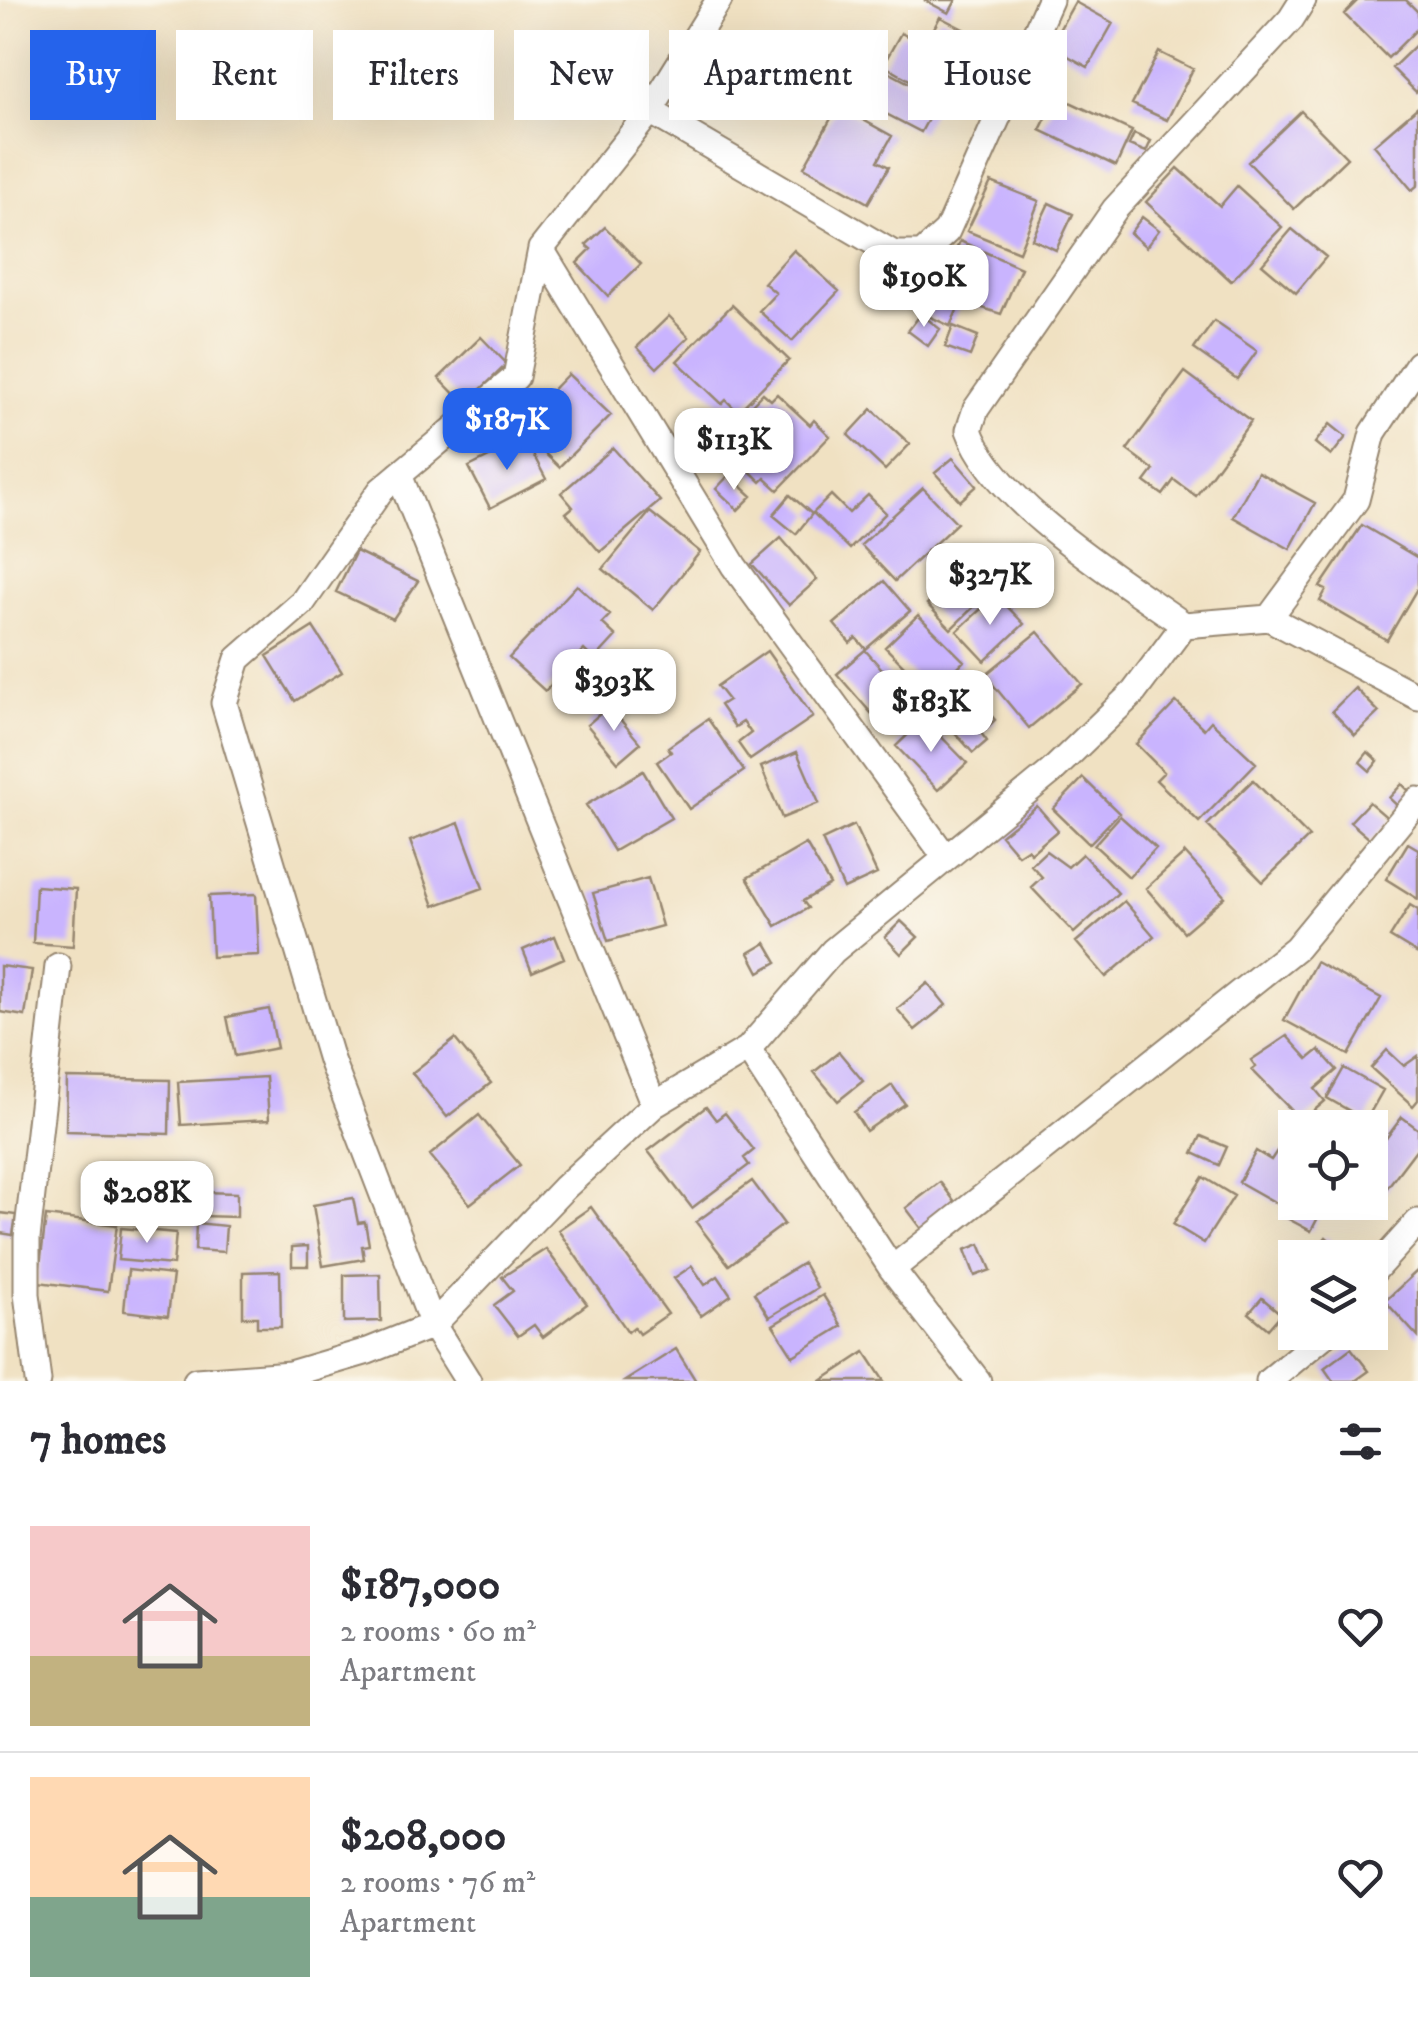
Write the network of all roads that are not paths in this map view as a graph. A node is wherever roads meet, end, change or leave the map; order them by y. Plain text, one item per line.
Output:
1 (720, 0) edge
2 (1050, 0) edge
3 (1303, 0) edge
4 (650, 111) junction
5 (542, 249) junction
6 (1418, 364) edge
7 (399, 475) junction
8 (1269, 618) junction
9 (1184, 626) junction
10 (1418, 697) edge
11 (1418, 800) edge
12 (944, 856) junction
13 (58, 966) dead end
14 (748, 1048) junction
15 (654, 1104) junction
16 (1418, 1222) edge
17 (1388, 1255) edge
18 (892, 1270) junction
19 (433, 1324) junction
20 (1308, 1350) edge
21 (38, 1381) edge
22 (196, 1381) edge
23 (468, 1381) edge
24 (978, 1381) edge
25 (1269, 1381) edge

1 - 4 street
2 - 4 street
3 - 9 street
4 - 5 street
5 - 7 street
5 - 12 street
6 - 8 street
7 - 15 street
7 - 19 street
8 - 9 street
8 - 10 street
9 - 12 street
11 - 18 street
12 - 14 street
13 - 21 street
14 - 15 street
14 - 18 street
15 - 19 street
16 - 17 street
18 - 24 street
19 - 22 street
19 - 23 street
20 - 25 street

